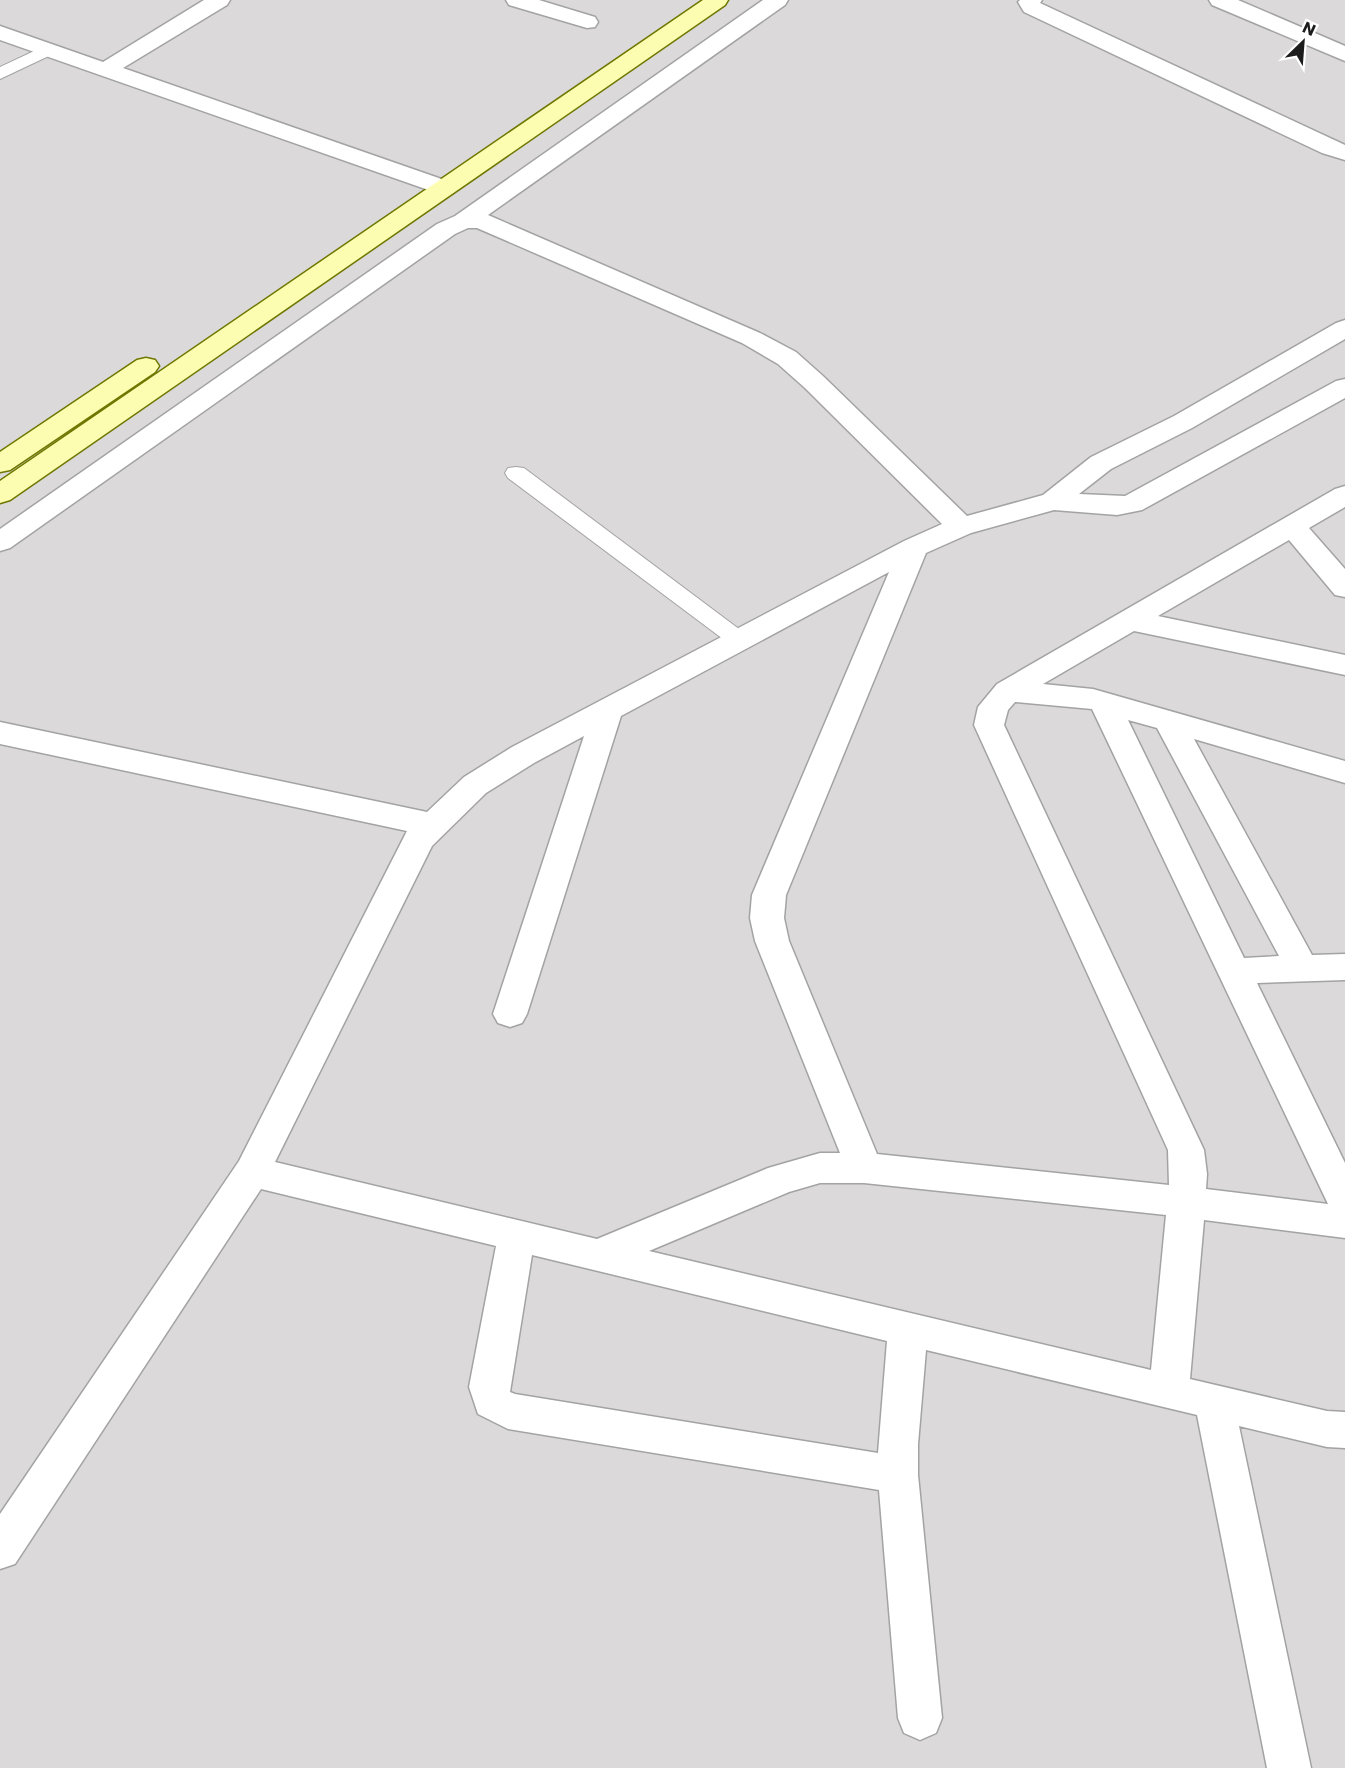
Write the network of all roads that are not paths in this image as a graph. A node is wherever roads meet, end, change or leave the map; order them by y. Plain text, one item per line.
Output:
1 (517, 0) edge
2 (686, 0) edge
3 (717, 0) edge
4 (777, 0) edge
5 (1031, 0) edge
6 (1220, 0) edge
7 (215, 1) edge
8 (587, 22) dead end
9 (0, 33) edge
10 (47, 50) junction
11 (1345, 54) edge
12 (105, 70) junction
13 (0, 74) edge
14 (1345, 153) edge
15 (435, 184) junction
16 (464, 221) junction
17 (1336, 332) edge
18 (1345, 358) edge
19 (1345, 387) edge
20 (0, 464) edge
21 (516, 473) dead end
22 (0, 494) edge
23 (1345, 495) edge
24 (1053, 501) junction
25 (1292, 526) junction
26 (961, 527) junction
27 (0, 542) edge
28 (914, 547) junction
29 (1345, 588) edge
30 (1129, 620) junction
31 (739, 640) junction
32 (1345, 665) edge
33 (1008, 691) junction
34 (1104, 702) junction
35 (608, 710) junction
36 (1169, 721) junction
37 (0, 733) edge
38 (1345, 772) edge
39 (434, 825) junction
40 (1345, 967) edge
41 (1302, 969) junction
42 (1234, 971) junction
43 (510, 1014) dead end
44 (1331, 1143) edge
45 (864, 1168) junction
46 (252, 1172) junction
47 (1345, 1201) edge
48 (1186, 1202) junction
49 (1345, 1222) edge
50 (517, 1235) junction
51 (598, 1255) junction
52 (908, 1329) junction
53 (1169, 1391) junction
54 (1214, 1402) junction
55 (1345, 1430) edge
56 (898, 1475) junction
57 (0, 1550) edge
58 (920, 1718) dead end
59 (1288, 1768) edge

1 - 8 street
2 - 15 street
3 - 15 street
4 - 16 street
5 - 14 street
6 - 11 street
7 - 12 street
9 - 10 street
10 - 12 street
10 - 13 lane
12 - 15 street
15 - 20 street
15 - 22 street
16 - 26 street
16 - 27 street
17 - 18 street
17 - 24 street
19 - 24 street
21 - 31 lane
23 - 25 street
24 - 26 street
25 - 29 street
25 - 30 street
26 - 28 street
28 - 31 street
28 - 45 street
30 - 32 street
30 - 33 street
31 - 35 street
33 - 34 street
33 - 48 street
34 - 36 street
34 - 42 street
35 - 39 street
35 - 43 street
36 - 38 street
36 - 41 street
37 - 39 street
39 - 46 street
40 - 41 street
41 - 42 street
42 - 44 street
44 - 47 street
45 - 48 street
45 - 51 street
46 - 50 street
46 - 57 street
48 - 49 street
48 - 53 street
50 - 51 street
50 - 56 street
51 - 52 street
52 - 53 street
52 - 56 street
53 - 54 street
54 - 55 street
54 - 59 street
56 - 58 street

